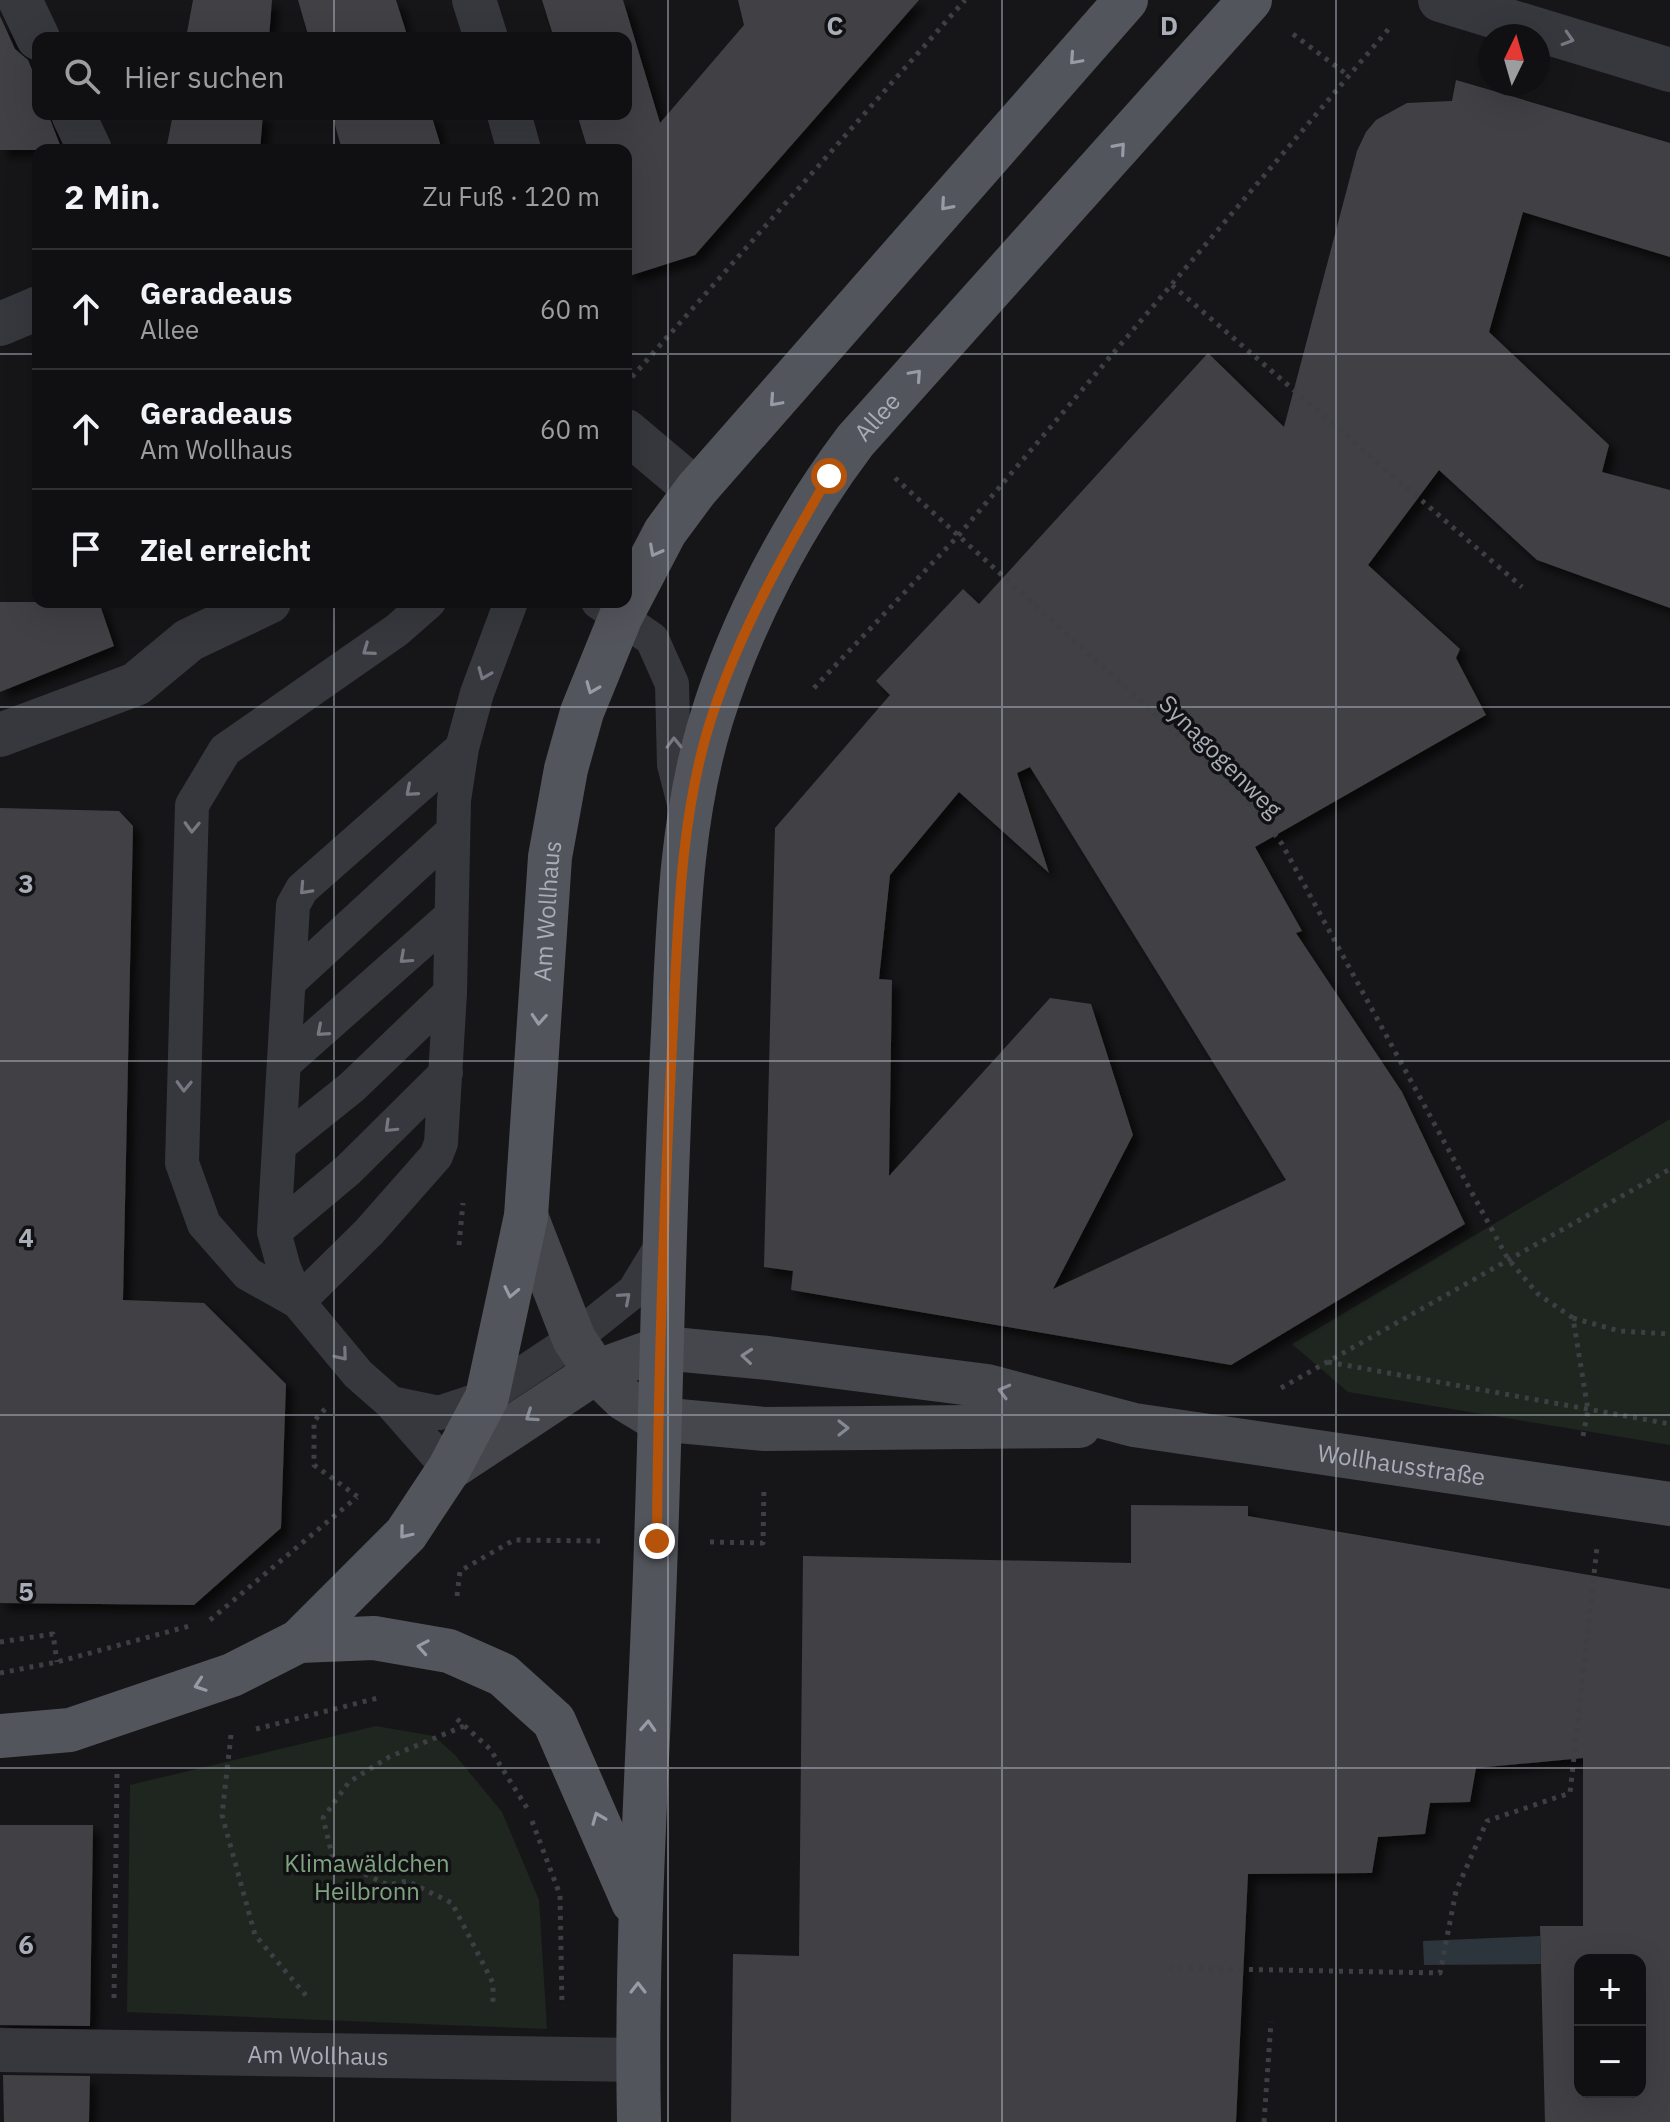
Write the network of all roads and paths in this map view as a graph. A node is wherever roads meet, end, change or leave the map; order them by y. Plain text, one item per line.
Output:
1 (20, 0) edge
2 (474, 0) edge
3 (965, 0) edge
4 (1126, 0) edge
5 (1440, 0) edge
6 (1250, 1) edge
7 (1395, 22) dead end
8 (35, 32) edge
9 (484, 32) edge
10 (1670, 70) edge
11 (1350, 76) junction
12 (76, 120) edge
13 (511, 120) edge
14 (87, 144) edge
15 (517, 144) edge
16 (1172, 285) junction
17 (32, 311) edge
18 (0, 324) edge
19 (632, 377) edge
20 (632, 436) edge
21 (855, 441) junction
22 (696, 490) junction
23 (958, 536) junction
24 (632, 578) edge
25 (1522, 587) dead end
26 (256, 608) edge
27 (422, 608) edge
28 (509, 608) edge
29 (610, 609) edge
30 (814, 688) dead end
31 (0, 735) edge
32 (462, 748) junction
33 (688, 819) junction
34 (453, 831) junction
35 (451, 916) junction
36 (676, 976) joint
37 (289, 982) junction
38 (450, 993) junction
39 (286, 1062) junction
40 (446, 1073) junction
41 (281, 1144) junction
42 (1670, 1169) edge
43 (526, 1216) junction
44 (274, 1232) junction
45 (662, 1245) junction
46 (1508, 1259) junction
47 (298, 1302) junction
48 (1573, 1318) junction
49 (1670, 1334) edge
50 (662, 1348) junction
51 (585, 1356) junction
52 (1327, 1362) junction
53 (358, 1374) junction
54 (1276, 1390) dead end
55 (487, 1397) junction
56 (391, 1403) junction
57 (1588, 1410) junction
58 (657, 1419) junction
59 (1670, 1424) edge
60 (1134, 1425) junction
61 (765, 1429) joint
62 (449, 1469) junction
63 (1589, 1492) junction
64 (357, 1497) junction
65 (1670, 1504) edge
66 (406, 1534) junction
67 (299, 1641) junction
68 (0, 1642) edge
69 (57, 1662) junction
70 (0, 1673) edge
71 (380, 1697) dead end
72 (449, 1711) dead end
73 (464, 1726) junction
74 (231, 1735) junction
75 (0, 1736) edge
76 (217, 1739) dead end
77 (118, 1764) dead end
78 (638, 1915) junction
79 (1169, 1968) dead end
80 (1271, 2022) dead end
81 (0, 2050) edge
82 (113, 2051) junction
83 (357, 2055) junction
84 (492, 2057) junction
85 (563, 2059) junction
86 (638, 2060) junction
87 (639, 2122) edge
88 (1264, 2122) edge

1 - 8 street
2 - 9 street
3 - 19 path
4 -> 22 main road
5 -> 10 street
6 - 11 path
21 -> 6 main road, Allee
7 - 11 path
11 - 16 path
12 - 14 street
13 - 15 street
16 - 23 path
16 - 25 path
17 - 18 street
20 - 22 street
21 - 23 path, Synagogenweg
21 - 33 main road, Allee
22 -> 24 main road
23 - 30 path
23 - 46 path, Synagogenweg
26 - 31 street
27 -> 47 lane
28 -> 32 lane
33 -> 29 lane
29 -> 43 main road, Am Wollhaus
32 - 34 lane
32 -> 37 lane
33 - 36 main road, Allee
34 - 35 lane
34 - 37 lane
35 - 38 lane
35 -> 39 lane
36 - 45 main road, Am Wollhaus
37 - 39 lane
38 - 40 lane
38 - 41 lane
39 - 41 lane
40 -> 44 lane
40 - 47 lane
41 - 44 lane
42 - 46 path
43 - 51 street, Am Wollhaus
43 -> 55 main road, Am Wollhaus
44 - 47 lane
45 - 50 main road, Am Wollhaus
51 -> 45 lane
46 - 48 path, Synagogenweg
46 - 52 path
47 -> 53 lane
48 - 49 path, Synagogenweg
48 - 57 path
50 - 51 street, Am Wollhaus
50 - 58 main road, Am Wollhaus
60 -> 50 street, Wollhausstraße
51 - 55 lane
51 - 58 street, Am Wollhaus
51 -> 62 street, Am Wollhaus
52 - 54 path
52 - 57 path
53 - 56 lane
53 - 64 path
55 - 56 lane
55 - 62 main road, Am Wollhaus
56 - 62 lane
57 - 59 path
57 - 63 path
58 - 61 street, Am Wollhaus
78 -> 58 main road, Am Wollhaus
61 -> 60 street, Wollhausstraße
60 - 63 street, Wollhausstraße
62 - 66 main road, Am Wollhaus
63 - 65 street, Wollhausstraße
63 - 79 path
64 - 66 path
64 - 69 path
66 - 67 main road, Am Wollhaus
67 -> 75 main road, Am Wollhaus
78 -> 67 main road, Am Wollhaus
68 - 69 path
69 - 70 path
71 - 74 path
72 - 73 path
73 - 84 path
73 - 85 path
74 - 76 path
74 - 83 path
77 - 82 path
86 -> 78 main road, Am Wollhaus
80 - 88 path
81 - 82 street, Am Wollhaus
82 - 83 street, Am Wollhaus
83 - 84 street, Am Wollhaus
84 - 85 street, Am Wollhaus
85 - 86 street, Am Wollhaus
86 - 87 main road, Am Wollhaus

